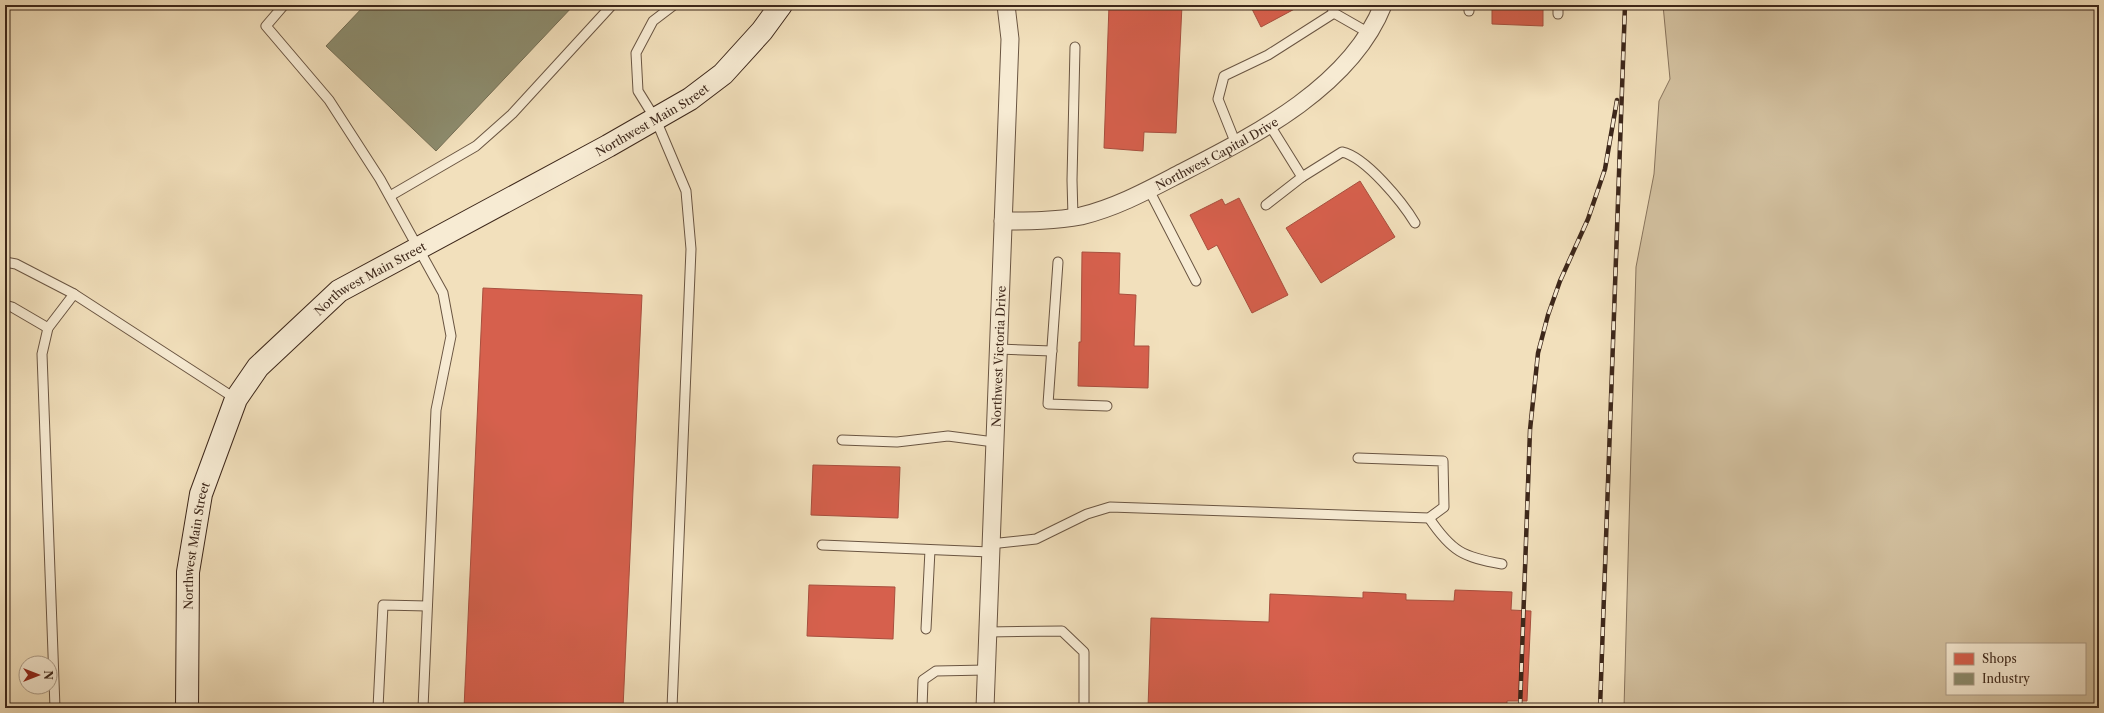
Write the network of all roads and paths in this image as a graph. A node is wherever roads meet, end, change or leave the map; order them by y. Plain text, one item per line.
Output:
1 (284, 5) edge
2 (612, 5) edge
3 (674, 5) edge
4 (781, 5) edge
5 (1006, 5) edge
6 (1383, 5) edge
7 (1332, 9) edge
8 (1369, 33) junction
9 (1075, 47) dead end
10 (656, 120) junction
11 (1269, 124) junction
12 (1236, 144) junction
13 (1302, 177) junction
14 (1149, 190) junction
15 (390, 196) junction
16 (1266, 205) dead end
17 (1073, 217) junction
18 (1002, 221) junction
19 (1415, 223) dead end
20 (418, 248) junction
21 (5, 262) edge
22 (1058, 262) dead end
23 (1196, 281) dead end
24 (74, 294) junction
25 (5, 305) edge
26 (48, 328) junction
27 (998, 349) junction
28 (1052, 351) junction
29 (236, 399) junction
30 (1107, 406) dead end
31 (842, 440) dead end
32 (994, 442) junction
33 (1358, 458) dead end
34 (1430, 518) junction
35 (822, 545) dead end
36 (990, 548) junction
37 (930, 550) junction
38 (1502, 564) dead end
39 (427, 606) junction
40 (926, 629) dead end
41 (987, 632) junction
42 (986, 670) junction
43 (55, 708) edge
44 (187, 708) edge
45 (378, 708) edge
46 (423, 708) edge
47 (672, 708) edge
48 (922, 708) edge
49 (985, 708) edge
50 (1084, 708) edge

1 - 15 lane
2 - 15 lane
3 - 10 lane
4 - 10 street, Northwest Main Street
5 - 18 street, Northwest Victoria Drive
6 - 8 street, Northwest Capital Drive
7 - 8 lane
7 - 12 lane
8 - 11 street, Northwest Capital Drive
9 - 17 lane
10 - 20 street, Northwest Main Street
10 - 47 lane
11 - 12 street, Northwest Capital Drive
11 - 13 lane
12 - 14 street, Northwest Capital Drive
13 - 16 lane
13 - 19 lane
14 - 17 street, Northwest Capital Drive
14 - 23 lane
15 - 20 lane
17 - 18 street, Northwest Capital Drive
18 - 27 street, Northwest Victoria Drive
20 - 29 street, Northwest Main Street
20 - 39 lane
21 - 24 lane
22 - 28 lane
24 - 26 lane
24 - 29 lane
25 - 26 lane
26 - 43 lane
27 - 28 lane
27 - 32 street, Northwest Victoria Drive
28 - 30 lane
29 - 44 street, Northwest Main Street
31 - 32 lane
32 - 36 street, Northwest Victoria Drive
33 - 34 lane
34 - 36 lane
34 - 38 lane
35 - 37 lane
36 - 37 lane
36 - 41 street, Northwest Victoria Drive
37 - 40 lane
39 - 45 lane
39 - 46 lane
41 - 42 street, Northwest Victoria Drive
41 - 50 lane
42 - 48 lane
42 - 49 street, Northwest Victoria Drive

